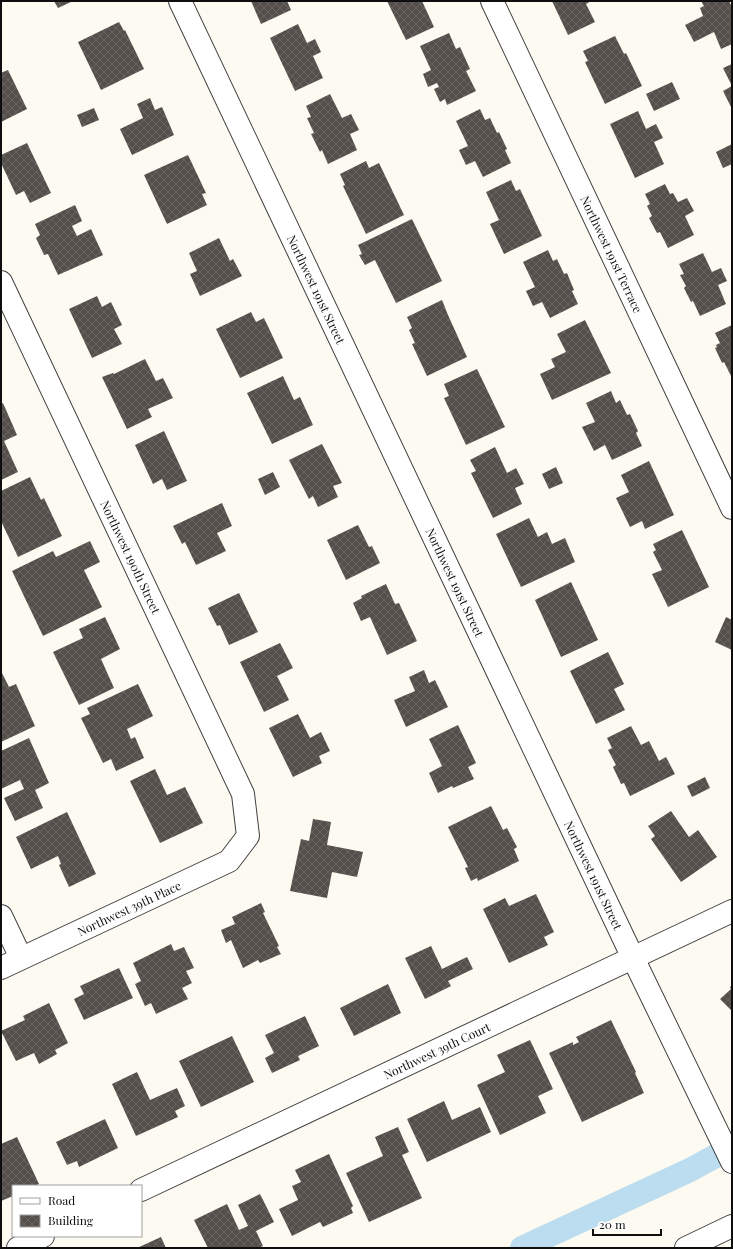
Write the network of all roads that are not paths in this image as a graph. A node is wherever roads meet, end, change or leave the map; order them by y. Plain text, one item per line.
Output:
1 (180, 1) edge
2 (492, 1) edge
3 (1, 282) edge
4 (732, 508) edge
5 (248, 836) joint
6 (732, 911) edge
7 (1, 916) edge
8 (21, 958) junction
9 (633, 958) junction
10 (1, 968) edge
11 (732, 1162) edge
12 (142, 1190) edge
13 (732, 1226) edge
14 (41, 1237) edge
15 (18, 1248) edge
16 (686, 1248) edge

1 - 9 street, Northwest 191st Street
2 - 4 street, Northwest 191st Terrace
3 - 5 street, Northwest 190th Street
5 - 8 street, Northwest 39th Place
6 - 9 street, Northwest 39th Court
7 - 8 street
8 - 10 street, Northwest 39th Place
9 - 11 street, Northwest 191st Street
9 - 12 street, Northwest 39th Court
13 - 16 street
14 - 15 street

